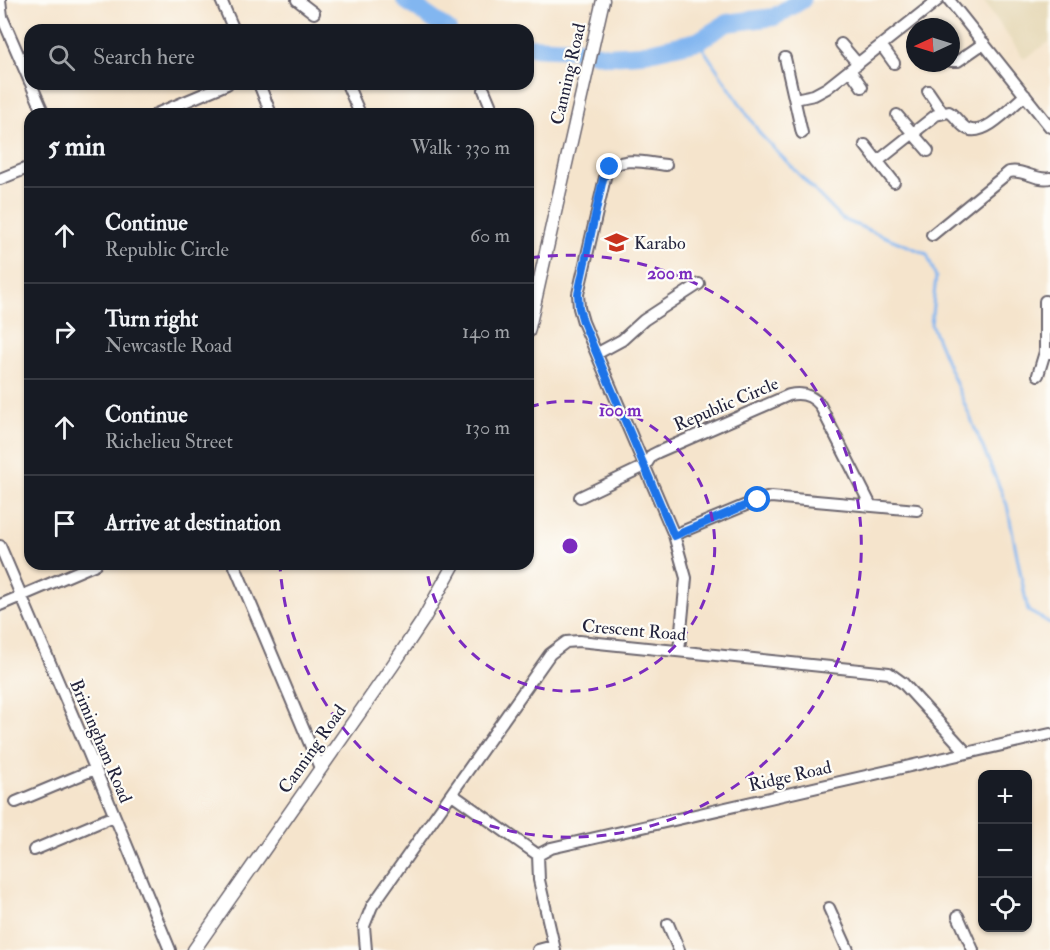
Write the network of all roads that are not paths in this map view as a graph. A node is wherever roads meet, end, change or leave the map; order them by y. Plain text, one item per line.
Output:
1 (0, 0) edge
2 (221, 0) edge
3 (297, 0) edge
4 (603, 0) edge
5 (938, 0) edge
6 (949, 0) edge
7 (314, 13) dead end
8 (231, 24) edge
9 (984, 42) junction
10 (841, 44) dead end
11 (881, 45) junction
12 (785, 58) dead end
13 (960, 60) edge
14 (894, 63) dead end
15 (854, 67) junction
16 (24, 69) edge
17 (862, 87) dead end
18 (33, 90) edge
19 (213, 90) edge
20 (261, 90) edge
21 (350, 90) edge
22 (484, 90) dead end
23 (928, 91) dead end
24 (1025, 95) junction
25 (795, 99) junction
26 (41, 108) edge
27 (170, 108) edge
28 (269, 108) edge
29 (357, 108) edge
30 (492, 108) edge
31 (943, 112) junction
32 (897, 115) dead end
33 (1050, 127) edge
34 (801, 133) dead end
35 (913, 134) junction
36 (865, 145) dead end
37 (928, 151) dead end
38 (878, 161) junction
39 (666, 165) dead end
40 (24, 169) edge
41 (1050, 178) edge
42 (0, 179) edge
43 (894, 182) dead end
44 (932, 235) dead end
45 (699, 284) dead end
46 (1045, 301) dead end
47 (534, 305) edge
48 (1048, 352) edge
49 (598, 353) junction
50 (1038, 375) dead end
51 (645, 466) junction
52 (580, 497) dead end
53 (871, 506) junction
54 (917, 510) dead end
55 (674, 536) junction
56 (0, 546) edge
57 (82, 570) edge
58 (237, 570) edge
59 (451, 570) edge
60 (22, 596) junction
61 (0, 605) edge
62 (679, 651) junction
63 (1050, 734) edge
64 (967, 753) junction
65 (320, 768) junction
66 (95, 769) junction
67 (452, 794) junction
68 (16, 802) dead end
69 (114, 816) junction
70 (34, 850) dead end
71 (538, 855) junction
72 (829, 908) dead end
73 (958, 916) dead end
74 (668, 924) dead end
75 (554, 948) edge
76 (170, 950) edge
77 (194, 950) edge
78 (366, 950) edge
79 (538, 950) edge
80 (679, 950) edge
81 (848, 950) edge
82 (974, 950) edge

1 - 16 street
2 - 8 street
3 - 7 street
4 - 47 main road, Canning Road
5 - 11 street
6 - 9 street
9 - 13 street
9 - 24 street
10 - 15 street
11 - 14 street
11 - 15 street
12 - 25 street
15 - 17 street
15 - 25 street
18 - 26 street
19 - 27 street
20 - 28 street
21 - 29 street
22 - 30 street
23 - 31 street
24 - 31 street
24 - 33 street
25 - 34 street
31 - 35 street
32 - 35 street
35 - 37 street
35 - 38 street
36 - 38 street
38 - 43 street
39 - 49 street
40 - 42 street
41 - 44 street
45 - 49 street
46 - 48 street
48 - 50 street
49 - 51 street
51 - 52 street
51 - 53 street, Republic Circle
51 - 55 street
53 - 54 street
53 - 55 street
55 - 62 street
56 - 60 street, Brimingham Road
57 - 60 street
58 - 65 street
59 - 65 main road, Canning Road
60 - 61 street
60 - 66 street, Brimingham Road
62 - 64 street, Crescent Road
62 - 67 street, Crescent Road
63 - 64 street, Ridge Road
64 - 71 street, Ridge Road
65 - 77 main road, Canning Road
66 - 68 street
66 - 69 street, Brimingham Road
67 - 71 street
67 - 78 street, Crescent Road
69 - 70 street
69 - 76 street, Brimingham Road
71 - 75 street
72 - 81 street
73 - 82 street
74 - 80 street
75 - 79 street

